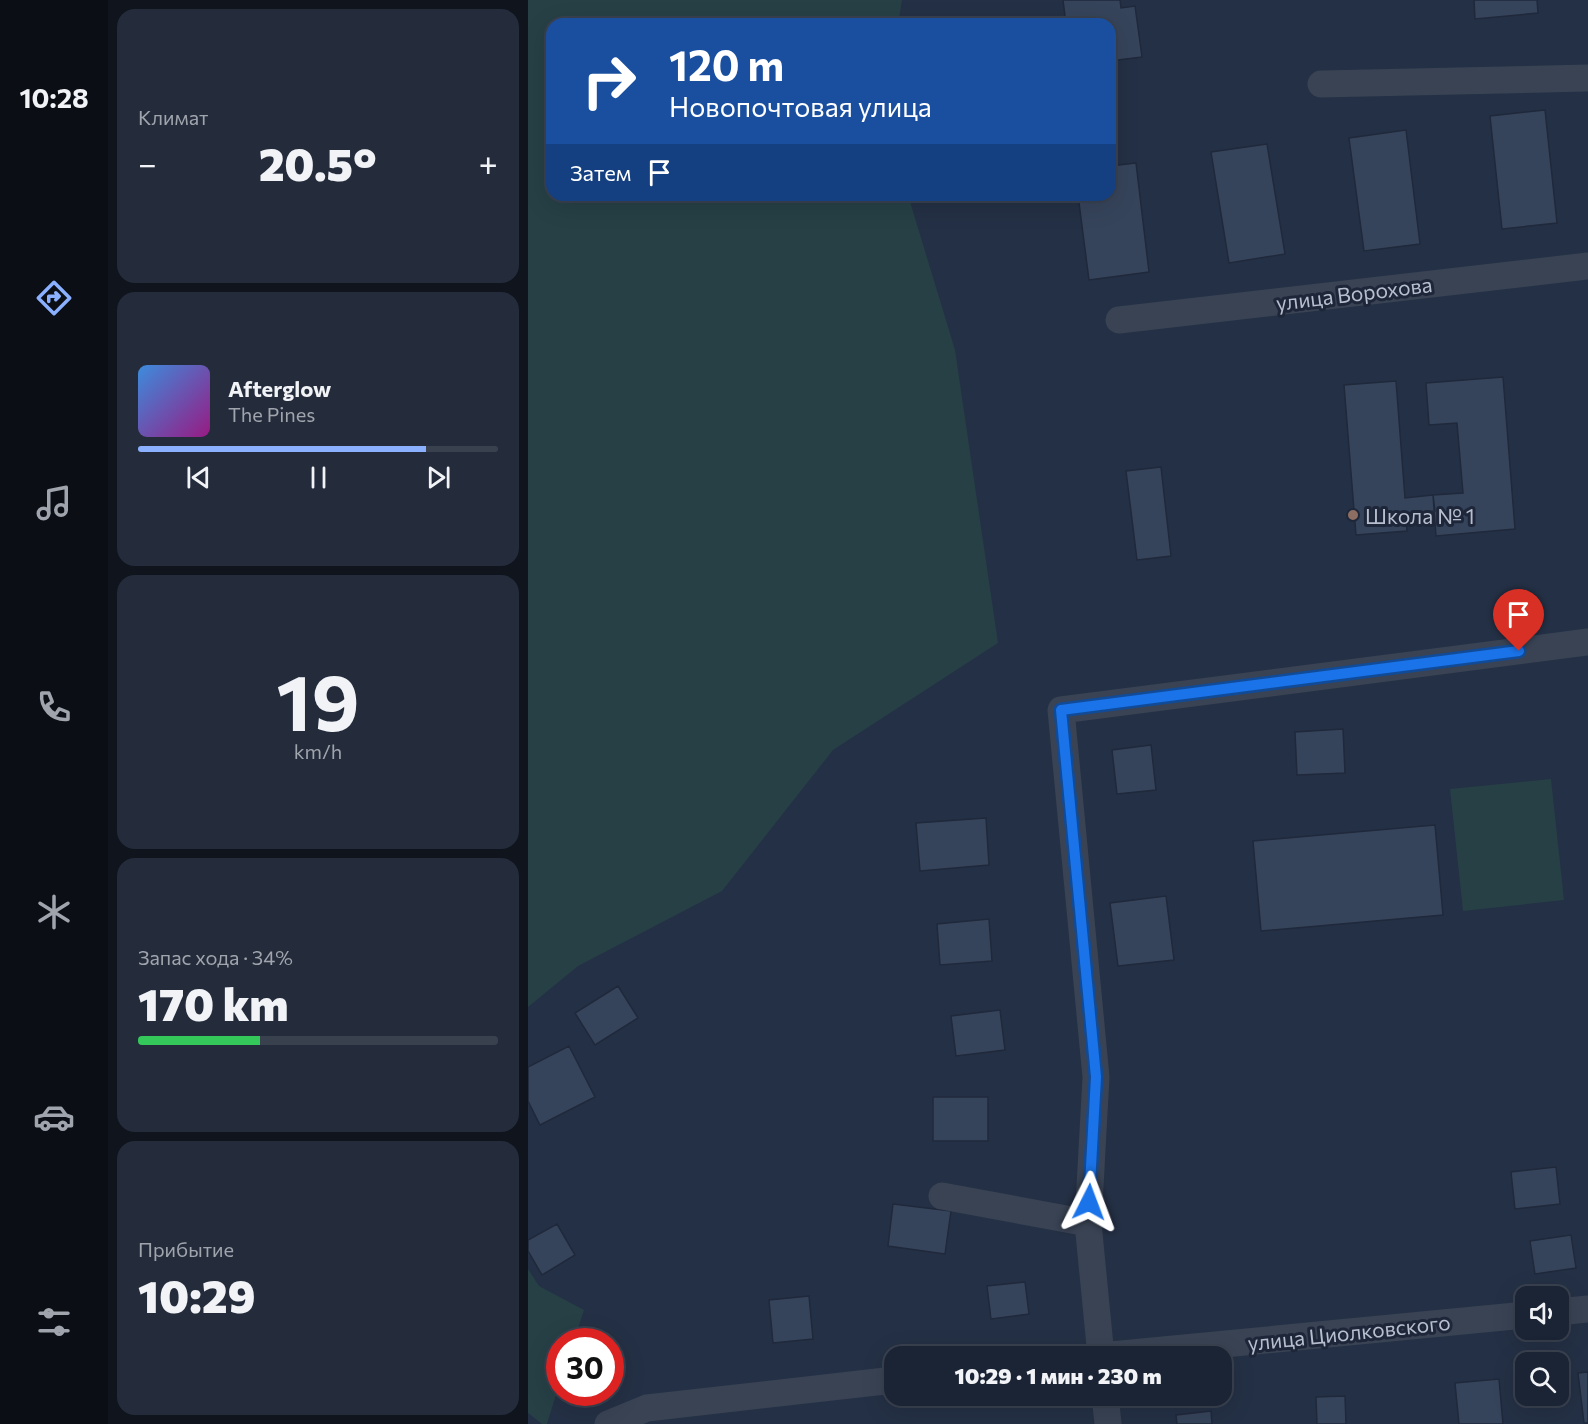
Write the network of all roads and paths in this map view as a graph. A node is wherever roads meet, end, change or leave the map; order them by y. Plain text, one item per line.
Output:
1 (1588, 78) edge
2 (1321, 84) dead end
3 (1588, 266) edge
4 (1119, 320) dead end
5 (1588, 642) edge
6 (942, 1196) dead end
7 (1088, 1223) junction
8 (1588, 1309) edge
9 (1569, 1311) edge
10 (1515, 1316) edge
11 (1100, 1346) edge
12 (1205, 1346) edge
13 (884, 1381) edge
14 (1106, 1406) edge
15 (608, 1424) edge
16 (1108, 1424) edge

1 - 2 street
3 - 4 street, улица Ворохова
5 - 7 street
6 - 7 street
7 - 11 street
8 - 9 street
10 - 12 street, улица Циолковского
13 - 15 street
14 - 16 street

